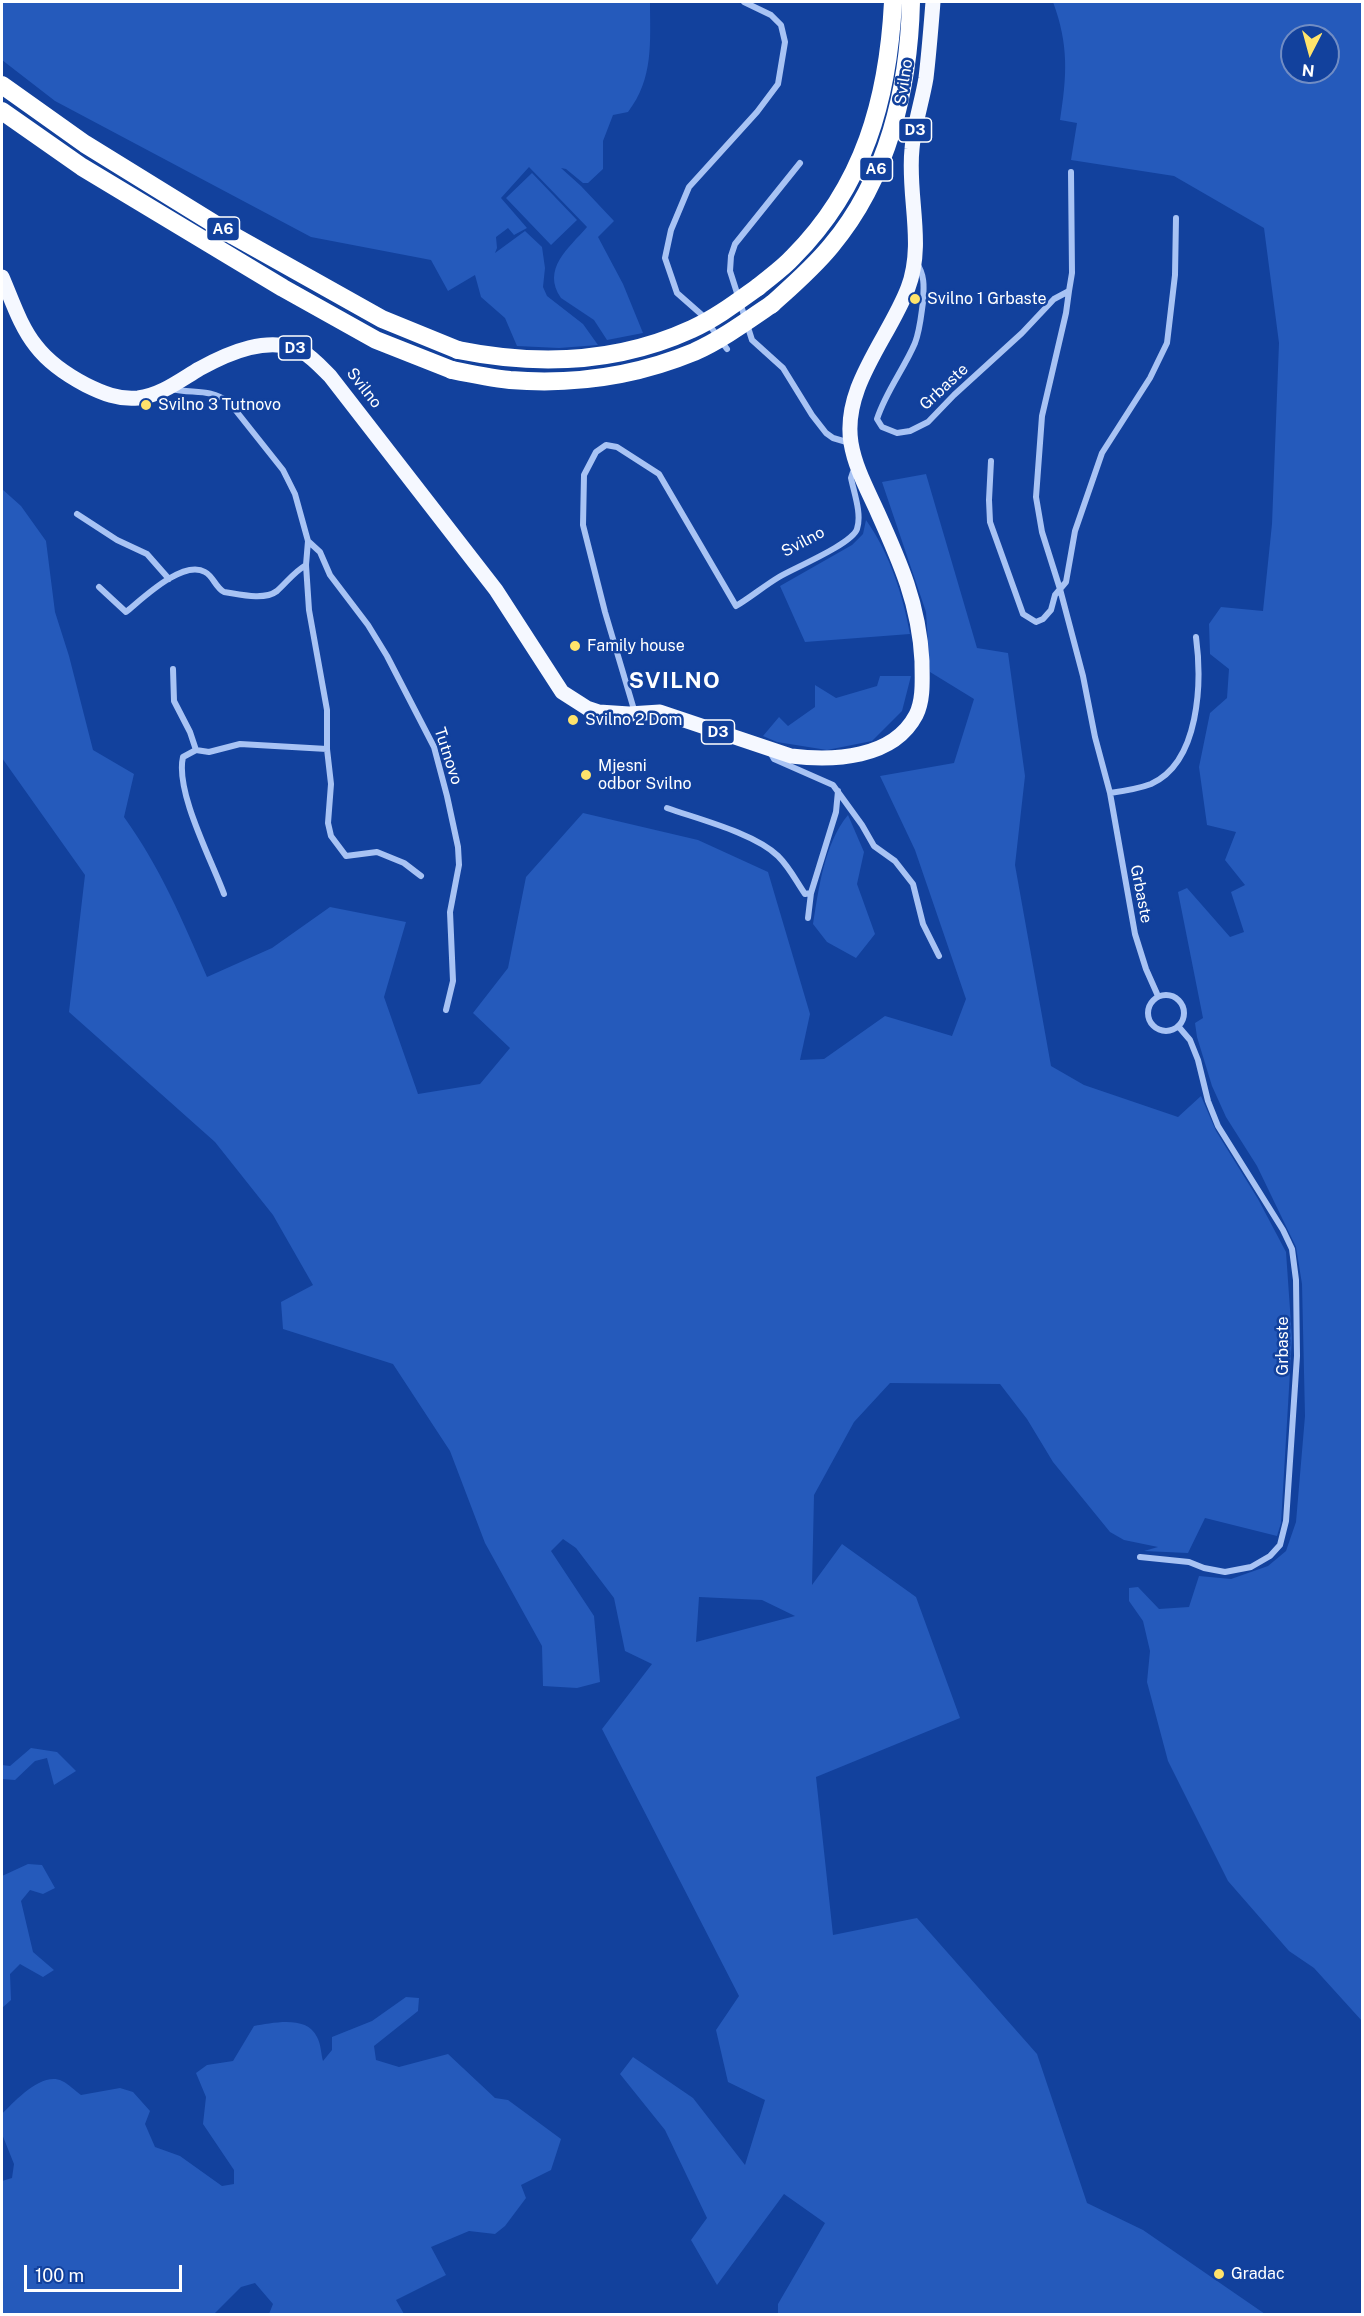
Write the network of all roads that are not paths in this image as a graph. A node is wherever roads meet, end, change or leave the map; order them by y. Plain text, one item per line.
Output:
1 (744, 2) edge
2 (893, 2) edge
3 (911, 2) edge
4 (933, 2) edge
5 (2, 85) edge
6 (2, 111) edge
7 (800, 163) dead end
8 (1071, 172) dead end
9 (1176, 218) dead end
10 (914, 259) junction
11 (2, 277) edge
12 (1069, 291) junction
13 (727, 349) dead end
14 (168, 388) junction
15 (851, 443) junction
16 (991, 461) dead end
17 (858, 468) junction
18 (77, 514) dead end
19 (308, 541) junction
20 (306, 565) junction
21 (169, 579) junction
22 (99, 587) dead end
23 (1060, 590) junction
24 (1196, 637) dead end
25 (173, 669) dead end
26 (635, 713) junction
27 (327, 749) junction
28 (196, 750) junction
29 (769, 750) junction
30 (838, 791) junction
31 (1110, 793) junction
32 (667, 808) dead end
33 (421, 876) dead end
34 (811, 893) junction
35 (224, 894) dead end
36 (808, 918) dead end
37 (939, 956) dead end
38 (1158, 996) junction
39 (446, 1010) dead end
40 (1178, 1026) junction
41 (1140, 1557) dead end

1 - 13 street
2 - 5 highway, A6, bridge
3 - 6 highway, A6, bridge
4 - 10 main road, Svilno / D3
7 - 15 street
8 - 12 street, Grbaste
9 - 23 street
10 - 12 street, Grbaste
10 - 15 main road, Svilno / D3
11 - 14 main road, Svilno / D3
12 - 23 street, Grbaste
14 - 19 street, Tutnovo
14 - 26 main road, Svilno / D3
15 - 17 main road, Svilno / D3
16 - 23 street
17 - 26 street, Svilno
17 - 29 main road, Svilno / D3
18 - 21 street
19 - 20 street, Tutnovo
19 - 39 street, Tutnovo
20 - 21 street
20 - 27 street, Tutnovo
21 - 22 street
23 - 31 street, Grbaste
24 - 31 street
25 - 28 street
26 - 29 main road, Svilno / D3
27 - 28 street
27 - 33 street, Tutnovo
28 - 35 street
29 - 30 street, Svilno
30 - 34 street
30 - 37 street, Svilno
31 - 38 street, Grbaste
32 - 34 street
34 - 36 street
38 - 40 street
38 - 40 street
40 - 41 street, Grbaste

